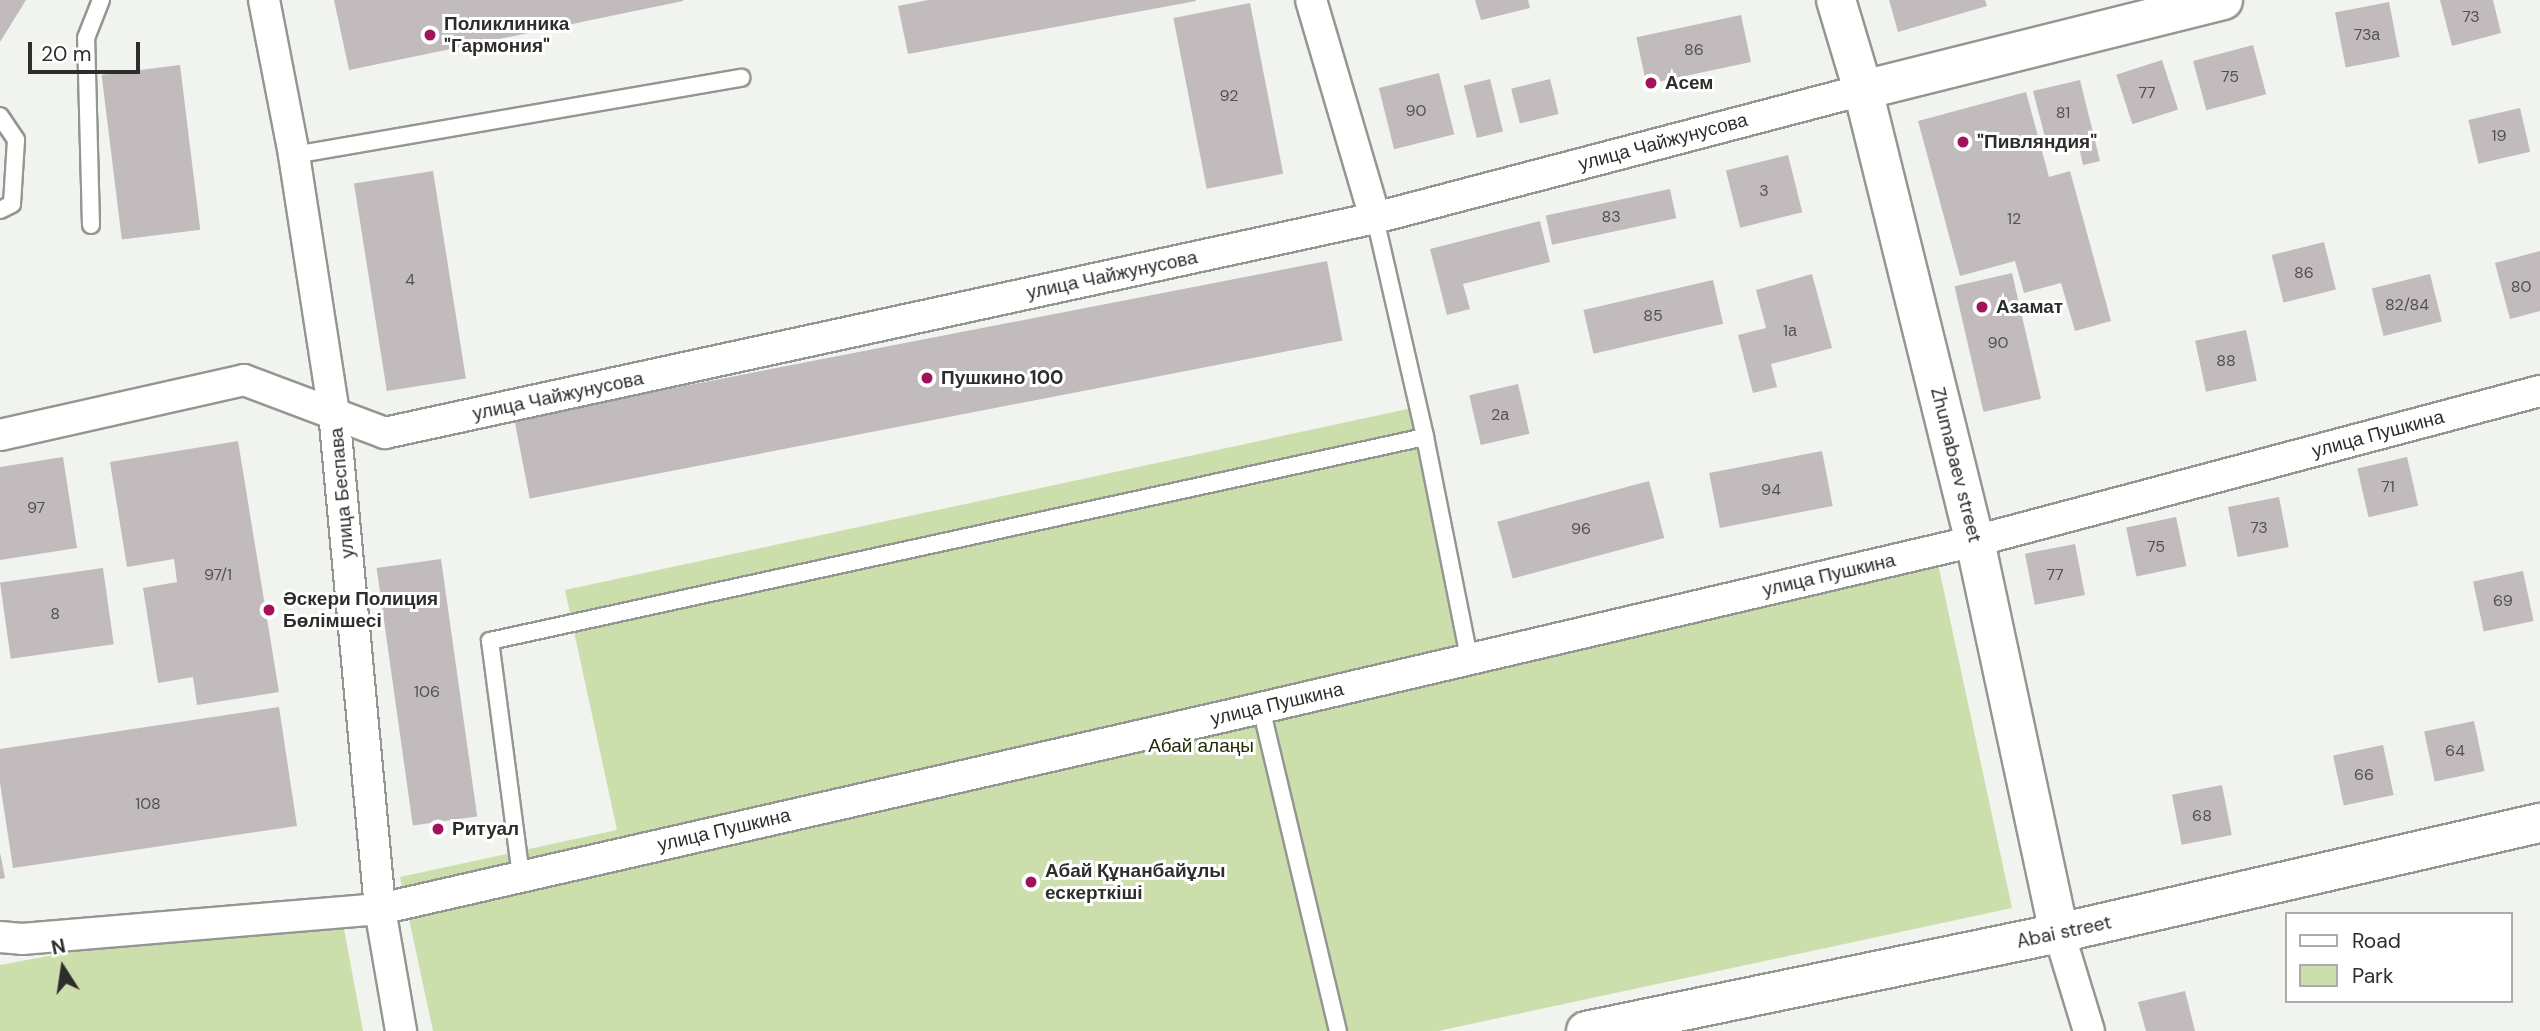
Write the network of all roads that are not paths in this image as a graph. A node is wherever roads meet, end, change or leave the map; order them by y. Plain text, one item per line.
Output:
1 (101, 0) edge
2 (264, 0) edge
3 (1311, 0) edge
4 (1836, 0) edge
5 (2223, 0) edge
6 (741, 78) dead end
7 (1863, 90) junction
8 (0, 116) edge
9 (294, 155) junction
10 (0, 210) edge
11 (1375, 218) junction
12 (91, 225) dead end
13 (2540, 391) edge
14 (334, 412) junction
15 (0, 435) edge
16 (1425, 437) junction
17 (1975, 541) junction
18 (1469, 658) junction
19 (1261, 708) junction
20 (2540, 823) edge
21 (522, 876) junction
22 (380, 908) junction
23 (2059, 933) junction
24 (0, 937) edge
25 (401, 1031) edge
26 (1338, 1031) edge
27 (1586, 1031) edge
28 (2089, 1031) edge

1 - 12 lane
2 - 9 street, улица Беспава
3 - 11 street
4 - 7 street, Zhumabaev street
5 - 7 street, улица Чайжунусова
6 - 9 lane
7 - 11 street, улица Чайжунусова
7 - 17 street, Zhumabaev street
8 - 10 lane
9 - 14 street, улица Беспава
11 - 14 street, улица Чайжунусова
11 - 16 lane
13 - 17 street, улица Пушкина
14 - 15 street, улица Чайжунусова
14 - 22 street, улица Беспава
16 - 18 lane
16 - 21 lane
17 - 18 street, улица Пушкина
17 - 23 street, Zhumabaev street
18 - 19 street, улица Пушкина
19 - 21 street, улица Пушкина
19 - 26 lane
20 - 23 street, Abai street
21 - 22 street, улица Пушкина
22 - 24 street, улица Пушкина
22 - 25 street, улица Беспава
23 - 27 street, Abai street
23 - 28 street

